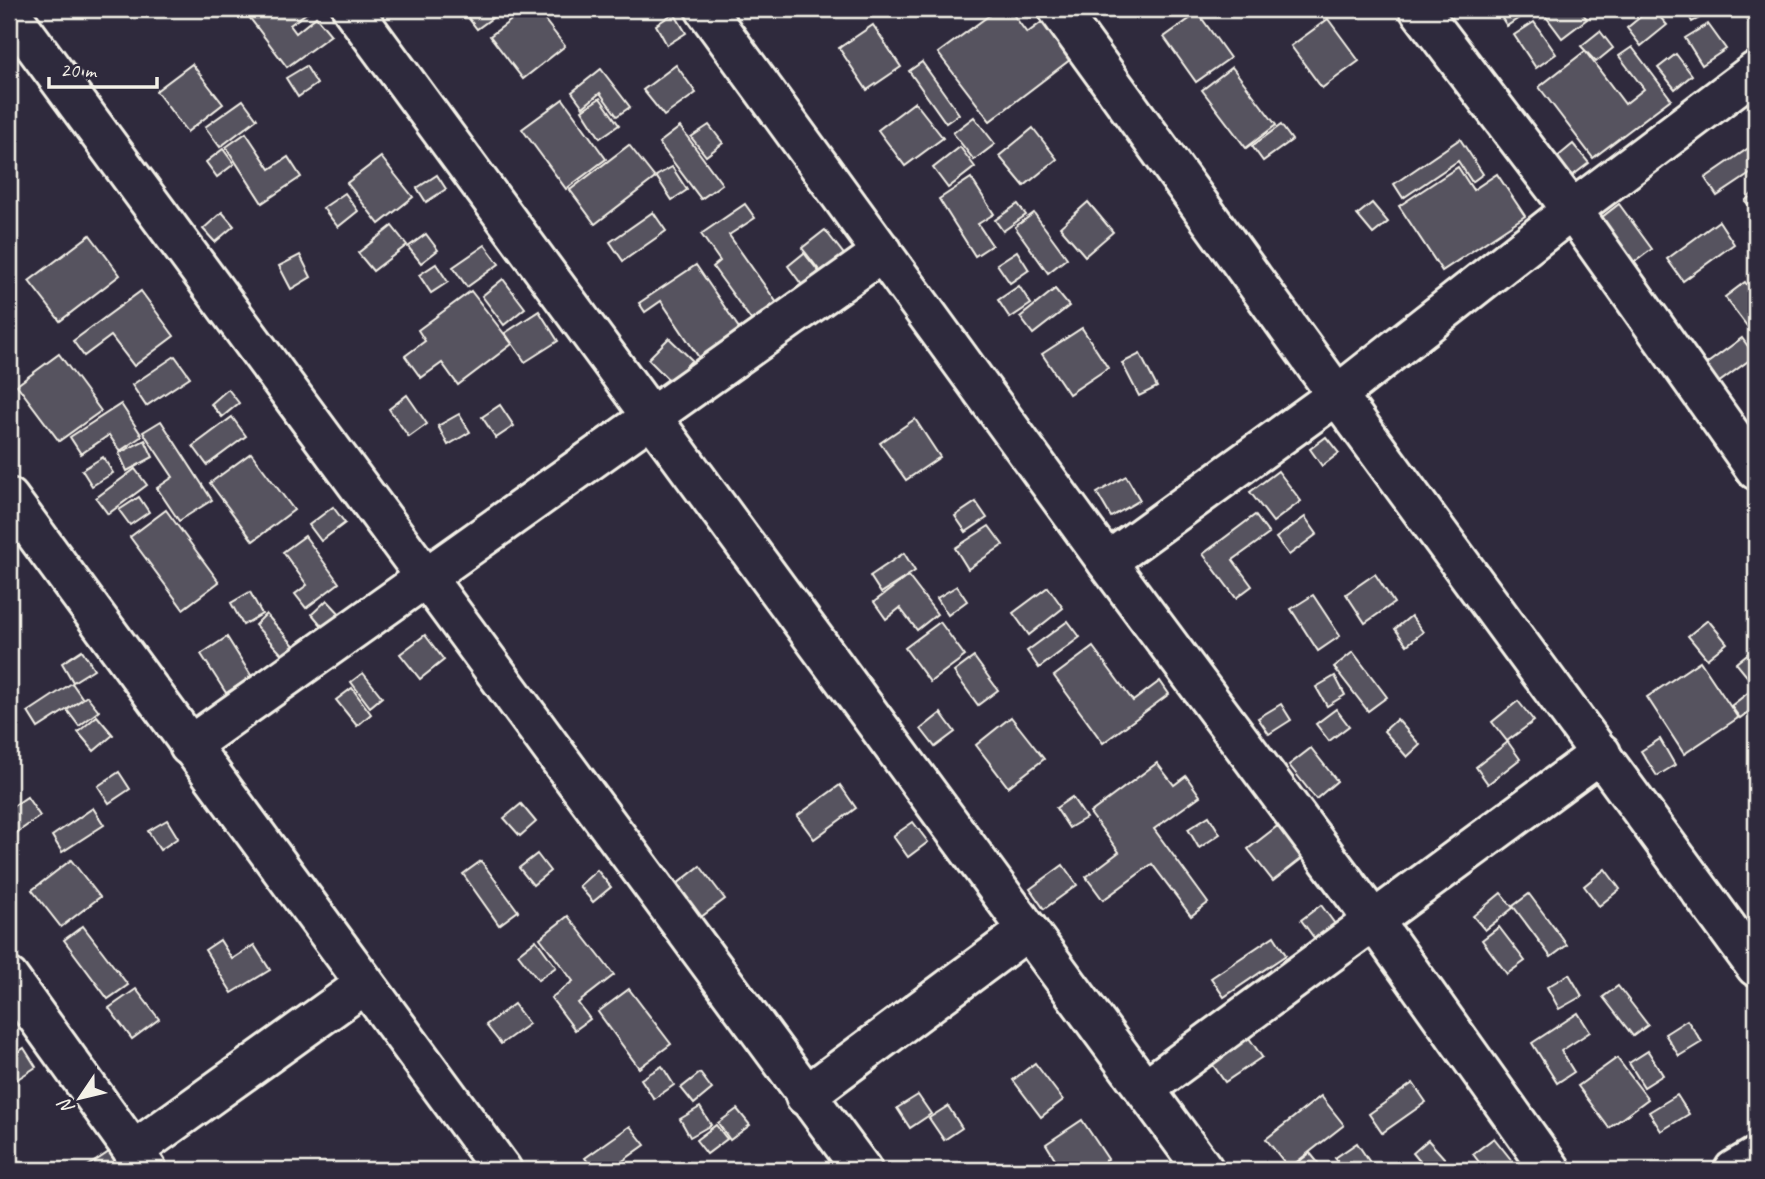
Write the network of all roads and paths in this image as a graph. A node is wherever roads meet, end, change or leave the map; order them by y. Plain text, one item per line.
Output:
1 (352, 9) edge
2 (705, 9) edge
3 (1058, 9) edge
4 (1419, 9) edge
5 (9, 11) edge
6 (1756, 71) edge
7 (1572, 210) junction
8 (883, 252) junction
9 (1337, 396) junction
10 (652, 417) junction
11 (1756, 470) edge
12 (9, 498) edge
13 (1107, 562) junction
14 (425, 579) junction
15 (189, 746) junction
16 (1601, 753) junction
17 (1374, 921) junction
18 (1028, 930) junction
19 (1756, 967) edge
20 (9, 978) edge
21 (364, 985) junction
22 (1145, 1089) junction
23 (805, 1096) junction
24 (1756, 1157) edge
25 (140, 1161) edge
26 (502, 1170) edge
27 (862, 1170) edge
28 (1204, 1170) edge
29 (1551, 1170) edge
30 (1734, 1170) edge

1 - 10 street
2 - 8 street
3 - 9 street
4 - 7 street
5 - 14 street
6 - 7 street
7 - 9 street
7 - 11 street
8 - 10 street
8 - 13 street
9 - 13 street
9 - 16 street
10 - 14 street
10 - 18 street
12 - 15 street
13 - 17 street
14 - 15 street
14 - 23 street
15 - 21 street
16 - 17 street
16 - 19 street
17 - 22 street
17 - 29 street
18 - 22 street
18 - 23 street
20 - 25 street
21 - 25 street
21 - 26 street
22 - 28 street
23 - 27 street
24 - 30 street

